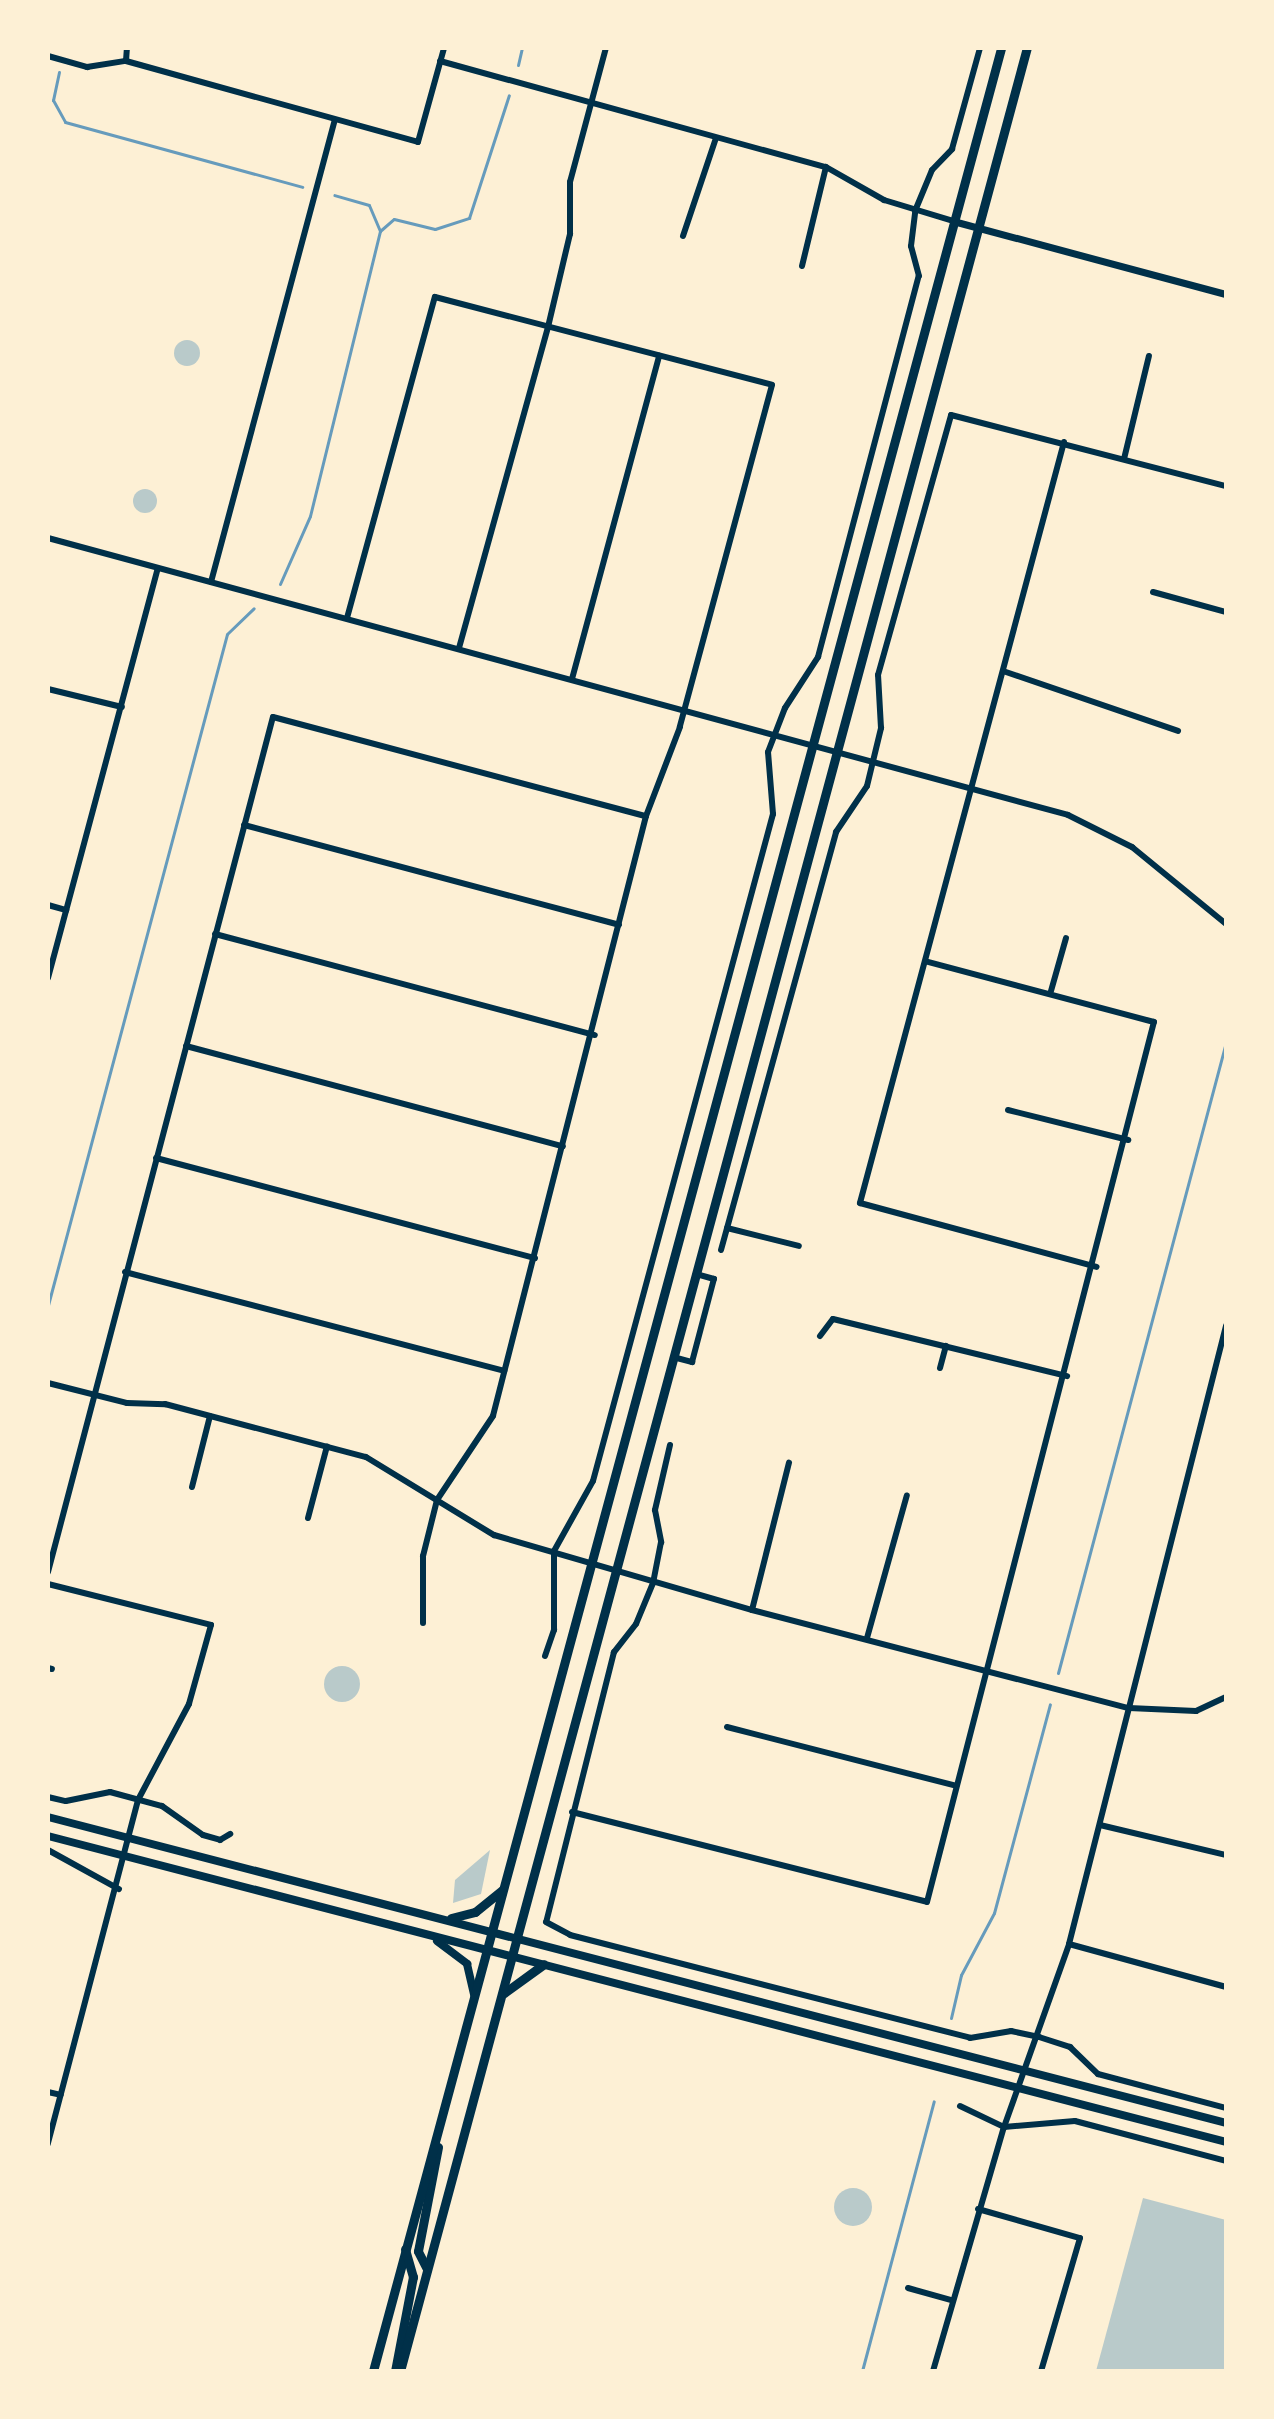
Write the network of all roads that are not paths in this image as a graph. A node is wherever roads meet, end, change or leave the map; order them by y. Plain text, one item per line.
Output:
1 (127, 48) edge
2 (444, 48) edge
3 (606, 48) edge
4 (980, 48) edge
5 (1001, 48) edge
6 (1027, 48) edge
7 (48, 56) edge
8 (126, 61) junction
9 (440, 61) junction
10 (590, 104) junction
11 (335, 120) junction
12 (716, 138) junction
13 (826, 167) junction
14 (915, 211) junction
15 (953, 221) junction
16 (977, 228) junction
17 (683, 236) dead end
18 (802, 266) dead end
19 (1226, 294) edge
20 (548, 327) junction
21 (659, 356) junction
22 (1149, 356) dead end
23 (1064, 442) junction
24 (1124, 459) junction
25 (1226, 486) edge
26 (48, 538) edge
27 (158, 568) junction
28 (211, 582) junction
29 (1153, 592) dead end
30 (1226, 612) edge
31 (347, 618) junction
32 (459, 648) junction
33 (1003, 671) junction
34 (572, 679) junction
35 (48, 689) edge
36 (122, 707) junction
37 (684, 707) junction
38 (1178, 731) dead end
39 (775, 734) junction
40 (813, 743) junction
41 (836, 750) junction
42 (873, 760) junction
43 (971, 785) junction
44 (646, 816) junction
45 (244, 825) junction
46 (48, 905) edge
47 (1226, 908) edge
48 (66, 910) junction
49 (1218, 917) junction
50 (1226, 924) edge
51 (619, 925) junction
52 (215, 934) junction
53 (1066, 938) dead end
54 (928, 962) junction
55 (48, 978) edge
56 (1051, 991) junction
57 (595, 1035) junction
58 (186, 1046) junction
59 (1008, 1110) dead end
60 (1128, 1140) junction
61 (563, 1146) junction
62 (156, 1158) junction
63 (727, 1228) junction
64 (799, 1246) dead end
65 (721, 1250) dead end
66 (535, 1258) junction
67 (1097, 1267) junction
68 (125, 1272) junction
69 (695, 1274) junction
70 (1226, 1326) edge
71 (820, 1336) dead end
72 (946, 1346) junction
73 (673, 1357) junction
74 (940, 1368) dead end
75 (504, 1371) junction
76 (1067, 1376) junction
77 (48, 1383) edge
78 (93, 1395) junction
79 (210, 1416) junction
80 (670, 1445) dead end
81 (327, 1446) junction
82 (789, 1463) dead end
83 (192, 1487) dead end
84 (907, 1495) dead end
85 (437, 1500) junction
86 (308, 1518) dead end
87 (554, 1551) junction
88 (591, 1566) junction
89 (48, 1572) edge
90 (615, 1573) junction
91 (653, 1583) junction
92 (48, 1584) edge
93 (752, 1610) junction
94 (423, 1623) dead end
95 (867, 1638) junction
96 (545, 1656) dead end
97 (988, 1669) junction
98 (1226, 1697) edge
99 (1129, 1708) junction
100 (727, 1727) dead end
101 (956, 1786) junction
102 (48, 1797) edge
103 (138, 1800) junction
104 (572, 1812) junction
105 (48, 1817) edge
106 (1100, 1825) junction
107 (230, 1834) dead end
108 (48, 1836) edge
109 (131, 1840) junction
110 (48, 1850) edge
111 (1226, 1855) edge
112 (127, 1857) junction
113 (505, 1888) junction
114 (119, 1889) junction
115 (451, 1918) junction
116 (494, 1929) junction
117 (418, 1932) junction
118 (517, 1935) junction
119 (1069, 1944) junction
120 (488, 1950) junction
121 (512, 1956) junction
122 (544, 1964) junction
123 (1226, 1987) edge
124 (501, 1995) junction
125 (474, 1999) junction
126 (1039, 2037) junction
127 (1027, 2071) junction
128 (1019, 2089) junction
129 (48, 2092) edge
130 (61, 2095) junction
131 (960, 2106) dead end
132 (1226, 2108) edge
133 (1226, 2123) edge
134 (440, 2124) junction
135 (1004, 2127) junction
136 (1226, 2142) edge
137 (48, 2144) edge
138 (1226, 2161) edge
139 (978, 2209) junction
140 (405, 2249) junction
141 (427, 2269) junction
142 (908, 2288) dead end
143 (951, 2300) junction
144 (373, 2371) edge
145 (397, 2371) edge
146 (933, 2371) edge
147 (1041, 2371) edge

1 - 8 street
2 - 9 street
3 - 10 street
4 - 14 street
5 - 15 main road
6 - 16 main road
7 - 8 street
8 - 11 street
9 - 10 street
9 - 11 street
10 - 12 street
10 - 20 street
11 - 28 street
12 - 13 street
12 - 17 street
13 - 14 street
13 - 18 street
14 - 15 street
14 - 39 street
15 - 16 street
15 - 40 main road
16 - 19 street
16 - 41 main road
20 - 21 street
20 - 31 street
20 - 32 street
21 - 34 street
21 - 37 street
22 - 24 street
23 - 24 street
23 - 33 street
23 - 42 street
24 - 25 street
26 - 27 street
27 - 28 street
27 - 36 street
28 - 31 street
29 - 30 street
31 - 32 street
32 - 34 street
33 - 38 street
33 - 43 street
34 - 37 street
35 - 36 street
36 - 48 street
37 - 39 street
37 - 44 street
39 - 40 street
39 - 87 street
40 - 41 street
40 - 88 main road
41 - 42 street
41 - 69 main road
42 - 43 street
42 - 63 street
43 - 49 street
43 - 54 street
44 - 45 street
44 - 51 street
45 - 51 street
45 - 52 street
46 - 48 street
47 - 49 street
48 - 55 street
49 - 50 street
51 - 57 street
52 - 57 street
52 - 58 street
53 - 56 street
54 - 56 street
54 - 67 street
56 - 60 street
57 - 61 street
58 - 61 street
58 - 62 street
59 - 60 street
60 - 67 street
61 - 66 street
62 - 66 street
62 - 68 street
63 - 64 street
63 - 65 street
66 - 75 street
67 - 76 street
68 - 75 street
68 - 78 street
69 - 73 main road
69 - 73 street
70 - 99 street
71 - 72 street
72 - 74 street
72 - 76 street
73 - 90 main road
75 - 85 street
76 - 97 street
77 - 78 street
78 - 79 street
78 - 89 street
79 - 81 street
79 - 83 street
80 - 91 street
81 - 85 street
81 - 86 street
82 - 93 street
84 - 95 street
85 - 87 street
85 - 94 street
87 - 88 street
87 - 96 street
88 - 90 street
88 - 113 main road
90 - 91 street
90 - 118 main road
91 - 93 street
91 - 104 street
92 - 103 street
93 - 95 street
95 - 97 street
97 - 99 street
97 - 101 street
98 - 99 street
99 - 106 street
100 - 101 street
101 - 104 street
102 - 103 street
103 - 107 street
103 - 109 street
104 - 126 street
105 - 109 main road
106 - 111 street
106 - 119 street
108 - 112 main road
109 - 112 street
109 - 115 main road
110 - 114 street
112 - 114 street
112 - 117 main road
113 - 115 main road
113 - 116 main road
114 - 130 street
115 - 116 main road
116 - 118 main road
116 - 120 main road
117 - 120 main road
117 - 125 main road
118 - 121 main road
118 - 127 main road
119 - 123 street
119 - 126 street
120 - 121 main road
120 - 125 main road
121 - 122 main road
121 - 124 main road
122 - 124 main road
122 - 128 main road
124 - 141 main road
125 - 134 main road
126 - 127 street
126 - 132 street
127 - 128 street
127 - 133 main road
128 - 135 street
128 - 136 main road
129 - 130 street
130 - 137 street
131 - 135 street
134 - 140 main road
134 - 141 main road
135 - 138 street
135 - 139 street
139 - 143 street
139 - 147 street
140 - 144 main road
140 - 145 main road
141 - 145 main road
142 - 143 street
143 - 146 street

